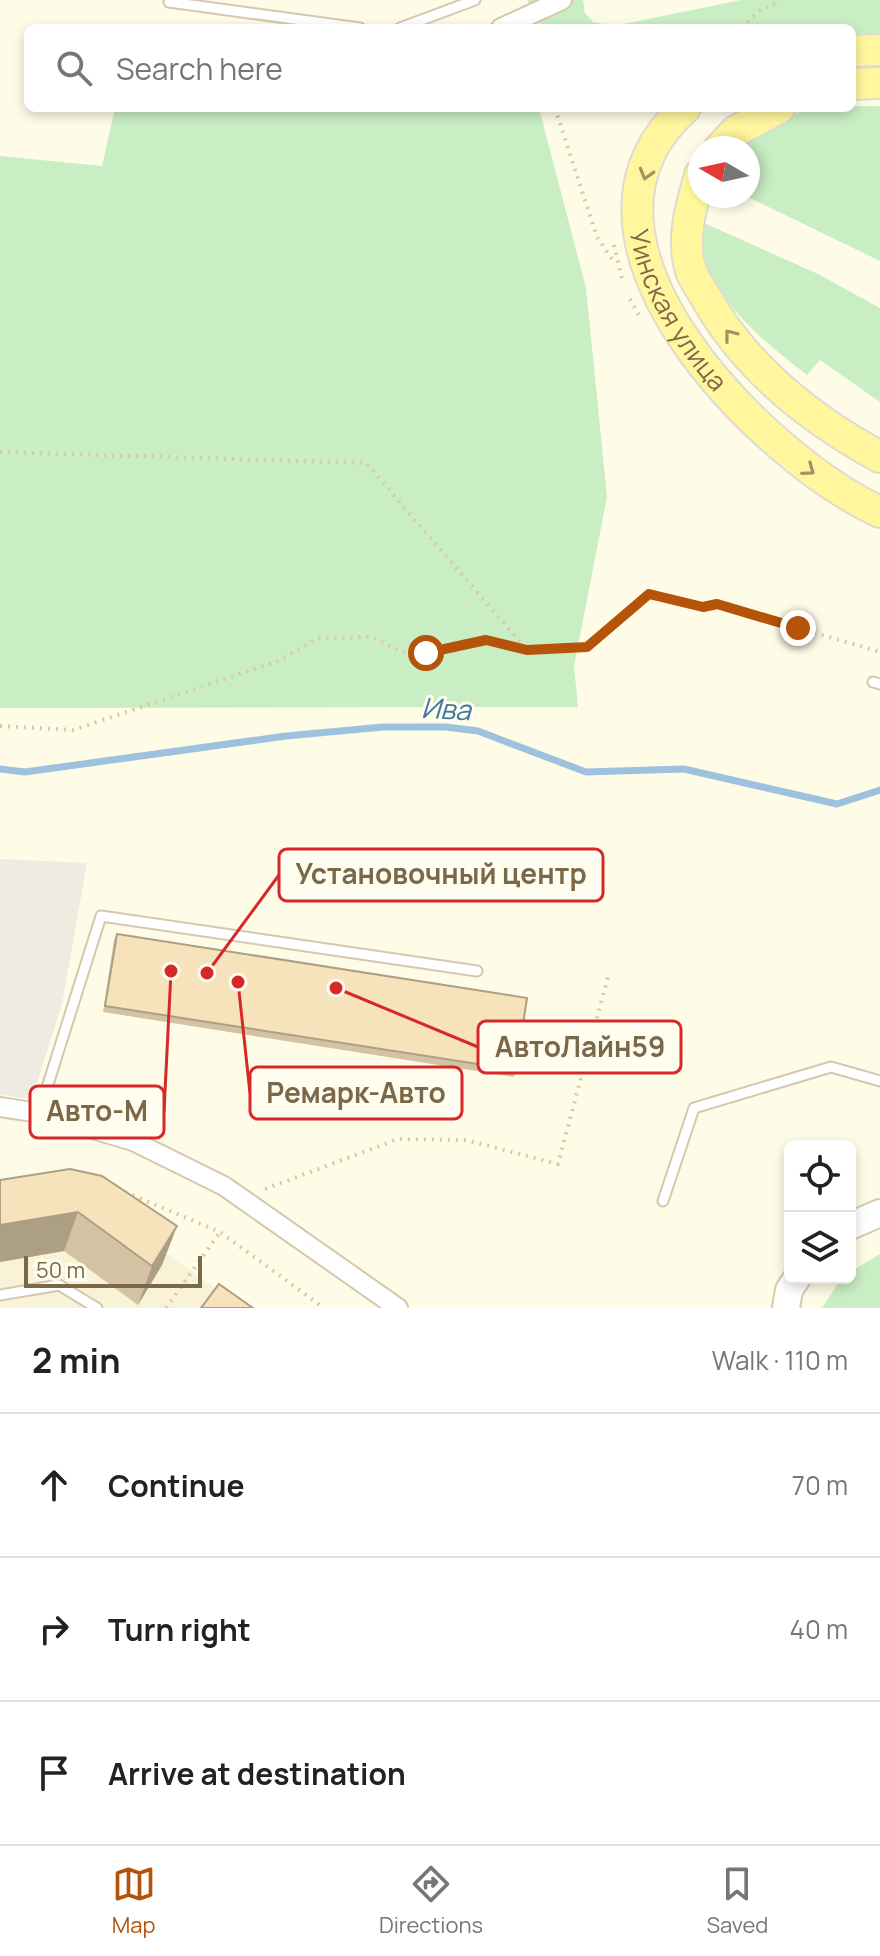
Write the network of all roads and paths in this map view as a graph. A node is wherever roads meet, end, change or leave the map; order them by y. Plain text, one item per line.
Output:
1 (475, 0) edge
2 (562, 0) edge
3 (781, 0) edge
4 (169, 2) edge
5 (331, 24) edge
6 (411, 24) edge
7 (510, 24) edge
8 (746, 24) edge
9 (880, 50) edge
10 (856, 51) edge
11 (880, 83) edge
12 (856, 84) edge
13 (556, 112) edge
14 (681, 112) edge
15 (772, 112) edge
16 (731, 136) edge
17 (692, 208) edge
18 (616, 265) dead end
19 (0, 452) edge
20 (880, 457) edge
21 (880, 512) edge
22 (527, 650) junction
23 (880, 652) edge
24 (0, 726) edge
25 (477, 971) dead end
26 (609, 973) dead end
27 (880, 1081) edge
28 (0, 1107) edge
29 (39, 1113) junction
30 (123, 1191) edge
31 (240, 1198) junction
32 (663, 1201) dead end
33 (880, 1213) edge
34 (856, 1223) edge
35 (220, 1232) junction
36 (793, 1284) edge
37 (0, 1295) edge
38 (97, 1308) edge
39 (166, 1308) edge
40 (324, 1308) edge
41 (398, 1308) edge
42 (786, 1308) edge

1 - 6 lane
2 - 7 street
3 - 8 path
4 - 5 lane
9 - 10 main road
11 - 12 main road
13 - 18 path
14 -> 21 main road, Уинская улица
15 - 16 main road
20 -> 17 main road, Уинская улица
19 - 22 path
22 - 23 path
22 - 24 path
25 - 29 lane
26 - 31 path
27 - 32 lane
28 - 29 street
29 - 31 street
30 - 35 path
31 - 41 street
33 - 34 main road
35 - 39 path
35 - 40 path
36 - 42 main road
37 - 38 lane

